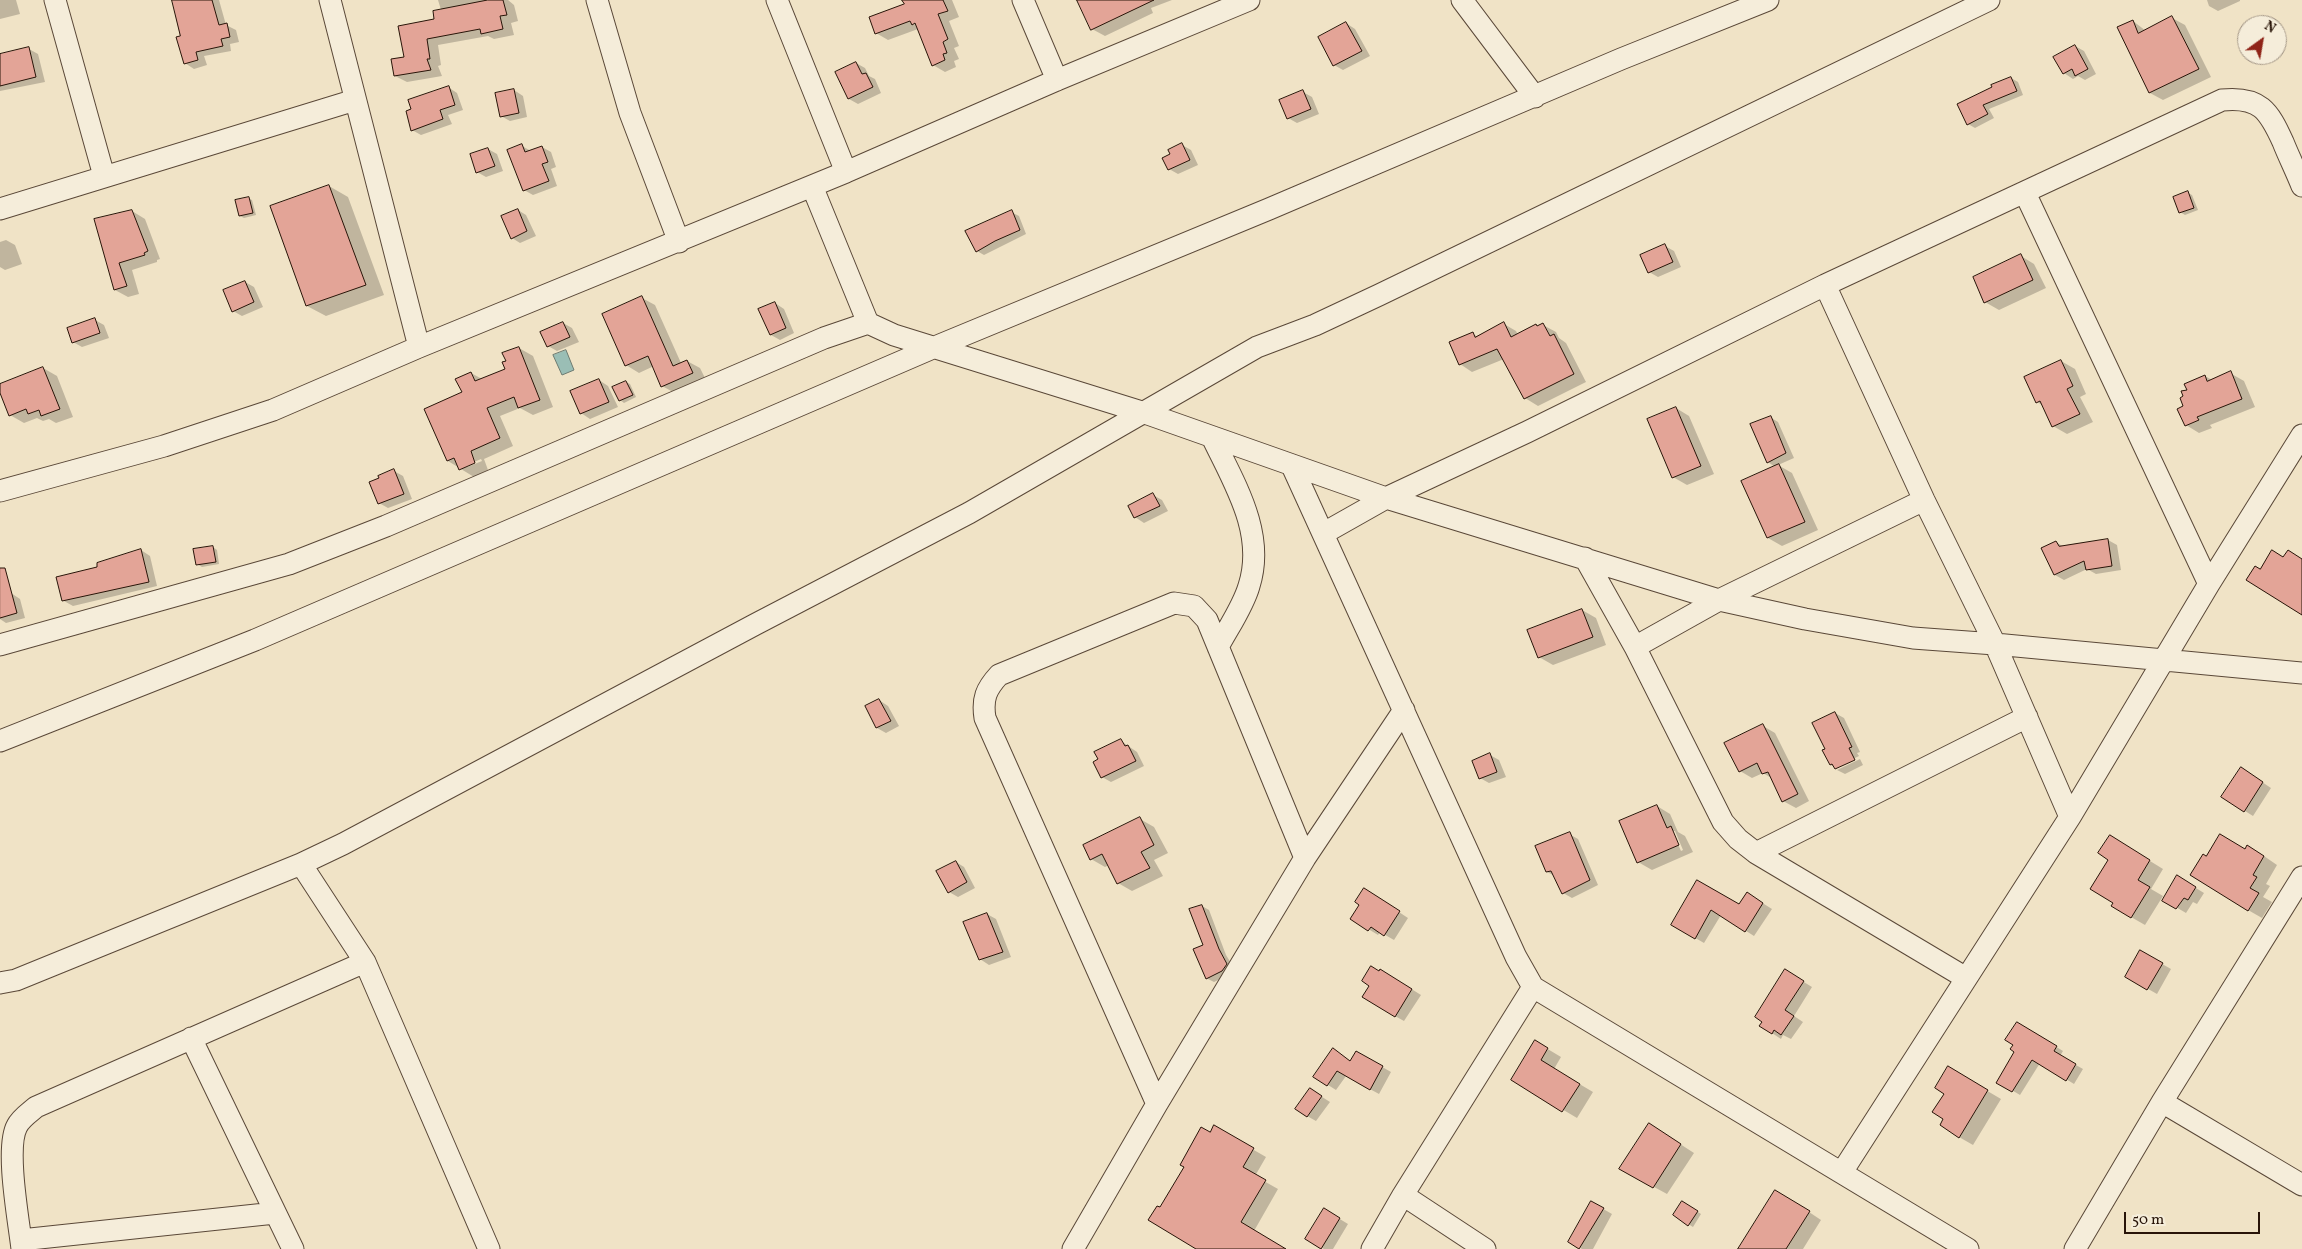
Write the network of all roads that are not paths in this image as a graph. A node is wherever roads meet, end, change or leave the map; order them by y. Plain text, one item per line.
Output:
1 (55, 0) edge
2 (330, 0) edge
3 (597, 0) edge
4 (777, 0) edge
5 (1023, 0) edge
6 (1249, 0) edge
7 (1462, 0) edge
8 (1768, 0) edge
9 (1988, 0) edge
10 (1057, 80) junction
11 (1535, 97) junction
12 (355, 100) junction
13 (846, 172) junction
14 (104, 176) junction
15 (812, 186) junction
16 (2302, 186) edge
17 (2026, 193) junction
18 (0, 209) edge
19 (679, 242) junction
20 (1825, 284) junction
21 (868, 323) junction
22 (419, 346) junction
23 (935, 347) junction
24 (1145, 413) junction
25 (2302, 435) edge
26 (1212, 437) junction
27 (1292, 466) junction
28 (0, 491) edge
29 (1386, 498) junction
30 (1924, 500) junction
31 (1324, 533) junction
32 (1585, 558) junction
33 (2209, 584) junction
34 (1719, 600) junction
35 (1996, 644) junction
36 (0, 645) edge
37 (1218, 647) junction
38 (1635, 647) junction
39 (2164, 661) junction
40 (2302, 674) edge
41 (1404, 710) junction
42 (2027, 717) junction
43 (0, 741) edge
44 (2070, 817) junction
45 (1756, 853) junction
46 (1305, 858) junction
47 (302, 864) junction
48 (2302, 877) edge
49 (365, 962) junction
50 (1966, 978) junction
51 (0, 983) edge
52 (1533, 987) junction
53 (191, 1038) junction
54 (2162, 1102) junction
55 (1157, 1104) junction
56 (1842, 1172) junction
57 (2302, 1185) edge
58 (1403, 1195) junction
59 (276, 1213) junction
60 (22, 1244) edge
61 (293, 1249) edge
62 (489, 1249) edge
63 (1073, 1249) edge
64 (1372, 1249) edge
65 (1485, 1249) edge
66 (1968, 1249) edge
67 (2075, 1249) edge

1 - 14 street
2 - 12 street
3 - 19 street
4 - 13 street
5 - 10 street
6 - 10 street
7 - 11 street
8 - 11 street
9 - 24 street
10 - 13 street
11 - 23 street
12 - 14 street
12 - 22 street
13 - 15 street
14 - 18 street
15 - 19 street
15 - 21 street
16 - 17 street
17 - 20 street
17 - 33 street
19 - 22 street
20 - 29 street
20 - 30 street
21 - 23 street
21 - 36 street
22 - 28 street
23 - 24 street
23 - 43 street
24 - 26 street
24 - 47 street
25 - 33 street
26 - 27 street
26 - 37 street
27 - 29 street
27 - 31 street
29 - 31 street
29 - 32 street
30 - 34 street
30 - 35 street
31 - 41 street
32 - 34 street
32 - 38 street
33 - 39 street
34 - 35 street
34 - 38 street
35 - 39 street
35 - 42 street
37 - 46 street
37 - 55 street
38 - 45 street
39 - 40 street
39 - 44 street
41 - 46 street
41 - 52 street
42 - 44 street
42 - 45 street
44 - 50 street
45 - 50 street
46 - 55 street
47 - 49 street
47 - 51 street
48 - 54 street
49 - 53 street
49 - 62 street
50 - 56 street
52 - 56 street
52 - 58 street
53 - 59 street
53 - 60 street
54 - 57 street
54 - 67 street
55 - 63 street
56 - 66 street
58 - 64 street
58 - 65 street
59 - 60 street
59 - 61 street

